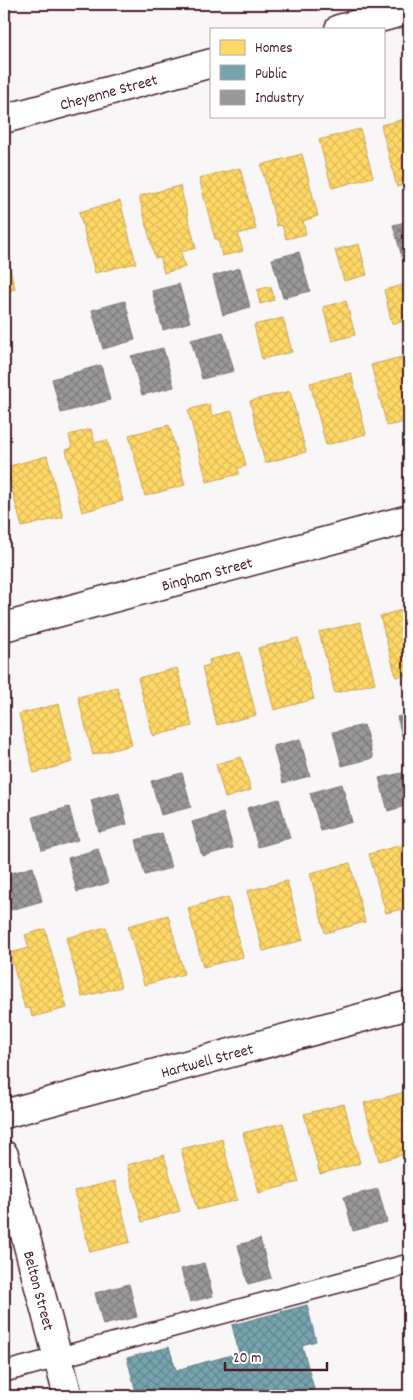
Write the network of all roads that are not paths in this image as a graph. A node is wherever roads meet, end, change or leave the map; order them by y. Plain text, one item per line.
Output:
1 (409, 10) edge
2 (343, 28) edge
3 (210, 64) edge
4 (4, 118) edge
5 (409, 519) edge
6 (4, 627) edge
7 (409, 1005) edge
8 (4, 1114) edge
9 (4, 1155) edge
10 (409, 1264) edge
11 (57, 1357) junction
12 (4, 1372) edge
13 (68, 1396) edge

1 - 2 street
3 - 4 street, Cheyenne Street
5 - 6 street, Bingham Street
7 - 8 street, Hartwell Street
9 - 11 street, Belton Street
10 - 11 lane
11 - 12 lane
11 - 13 street, Belton Street

